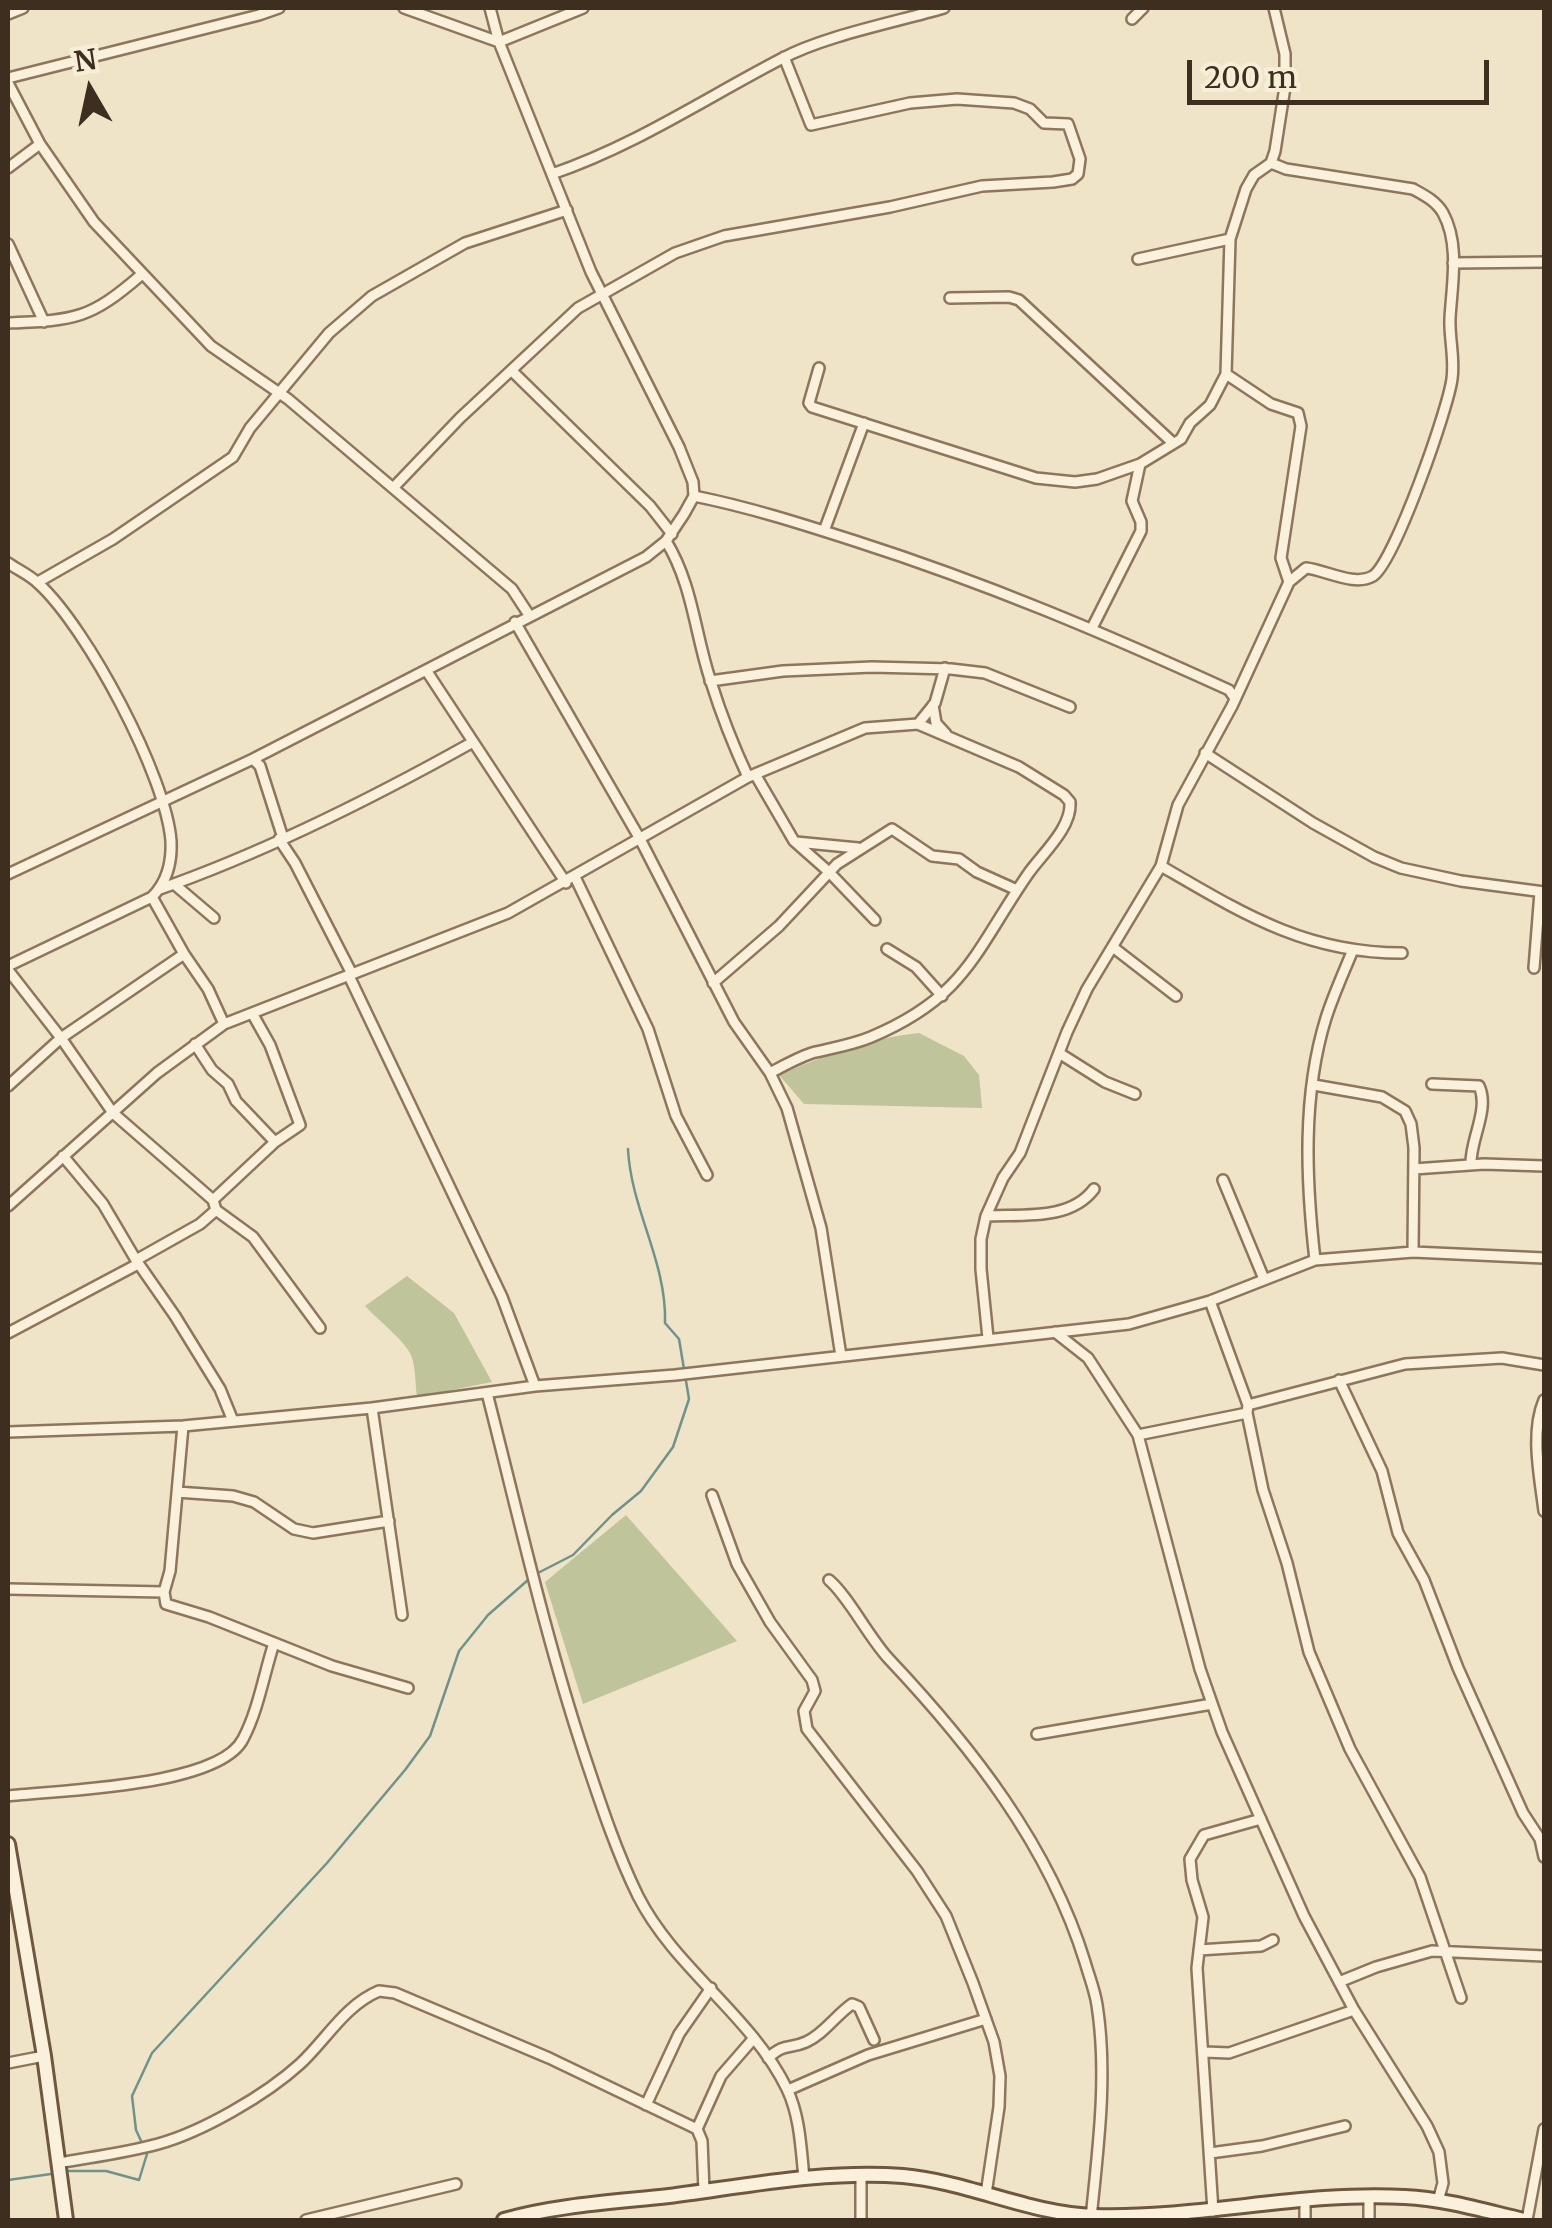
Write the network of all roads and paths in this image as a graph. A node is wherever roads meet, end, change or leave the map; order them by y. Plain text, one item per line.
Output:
1 (23, 8) edge
2 (279, 8) edge
3 (404, 8) edge
4 (490, 8) edge
5 (583, 8) edge
6 (944, 8) edge
7 (1142, 8) edge
8 (1274, 8) edge
9 (1286, 8) edge
10 (913, 12) edge
11 (8, 14) edge
12 (1132, 19) dead end
13 (1280, 26) junction
14 (500, 42) junction
15 (784, 57) junction
16 (8, 80) edge
17 (40, 144) junction
18 (1271, 163) junction
19 (8, 168) edge
20 (552, 174) junction
21 (567, 210) junction
22 (1230, 239) junction
23 (8, 244) edge
24 (1138, 258) dead end
25 (1544, 262) edge
26 (1453, 263) junction
27 (141, 275) junction
28 (602, 293) junction
29 (950, 298) dead end
30 (44, 322) junction
31 (8, 323) edge
32 (819, 368) dead end
33 (512, 371) junction
34 (1226, 374) junction
35 (278, 392) junction
36 (864, 423) junction
37 (1172, 444) junction
38 (1140, 464) junction
39 (394, 487) junction
40 (694, 496) junction
41 (824, 531) junction
42 (669, 538) junction
43 (8, 563) edge
44 (38, 582) junction
45 (1289, 582) junction
46 (529, 615) junction
47 (514, 622) junction
48 (1092, 628) junction
49 (944, 668) junction
50 (426, 670) junction
51 (710, 681) junction
52 (1234, 698) junction
53 (934, 705) junction
54 (1070, 708) dead end
55 (918, 724) junction
56 (946, 736) junction
57 (473, 742) junction
58 (1205, 753) junction
59 (253, 758) junction
60 (752, 775) junction
61 (162, 802) junction
62 (280, 838) junction
63 (640, 839) junction
64 (794, 841) junction
65 (858, 848) junction
66 (1160, 866) junction
67 (829, 872) junction
68 (8, 874) edge
69 (570, 880) junction
70 (174, 884) junction
71 (1017, 890) junction
72 (1542, 892) edge
73 (156, 893) junction
74 (214, 918) dead end
75 (875, 920) dead end
76 (1114, 948) junction
77 (888, 949) dead end
78 (1352, 952) junction
79 (1402, 953) dead end
80 (184, 954) junction
81 (8, 968) edge
82 (1534, 968) dead end
83 (351, 975) junction
84 (712, 983) junction
85 (942, 996) junction
86 (1176, 996) dead end
87 (252, 1012) junction
88 (224, 1024) junction
89 (61, 1038) junction
90 (195, 1044) junction
91 (1059, 1053) junction
92 (770, 1073) junction
93 (1432, 1084) dead end
94 (8, 1086) edge
95 (1314, 1086) junction
96 (1135, 1094) dead end
97 (113, 1114) junction
98 (275, 1142) junction
99 (63, 1156) junction
100 (1472, 1164) junction
101 (1544, 1166) edge
102 (1414, 1169) junction
103 (707, 1175) dead end
104 (1223, 1180) dead end
105 (1094, 1189) dead end
106 (215, 1205) junction
107 (8, 1206) edge
108 (986, 1216) junction
109 (1414, 1252) junction
110 (1544, 1258) edge
111 (1315, 1260) junction
112 (137, 1262) junction
113 (1264, 1279) junction
114 (1210, 1302) junction
115 (320, 1328) dead end
116 (1055, 1332) junction
117 (8, 1333) edge
118 (988, 1338) junction
119 (841, 1356) junction
120 (1544, 1365) edge
121 (1339, 1380) junction
122 (535, 1386) junction
123 (487, 1393) junction
124 (1544, 1400) edge
125 (372, 1408) junction
126 (1248, 1409) junction
127 (233, 1422) junction
128 (183, 1426) junction
129 (8, 1432) edge
130 (1138, 1435) junction
131 (177, 1492) junction
132 (712, 1494) dead end
133 (1544, 1511) edge
134 (389, 1521) junction
135 (829, 1580) dead end
136 (8, 1589) edge
137 (164, 1592) junction
138 (402, 1615) dead end
139 (274, 1644) junction
140 (408, 1688) dead end
141 (1212, 1704) junction
142 (1037, 1734) dead end
143 (8, 1796) edge
144 (1261, 1819) junction
145 (8, 1844) edge
146 (1544, 1856) edge
147 (10, 1876) edge
148 (1273, 1940) dead end
149 (1199, 1950) junction
150 (1446, 1952) junction
151 (26, 1956) junction
152 (1544, 1956) edge
153 (8, 1958) edge
154 (1340, 1982) junction
155 (711, 1988) junction
156 (1461, 1998) dead end
157 (1354, 2010) junction
158 (986, 2020) junction
159 (754, 2038) junction
160 (874, 2040) dead end
161 (1205, 2052) junction
162 (44, 2056) junction
163 (768, 2058) junction
164 (8, 2063) edge
165 (788, 2090) junction
166 (646, 2106) junction
167 (1346, 2126) dead end
168 (696, 2128) junction
169 (1544, 2129) edge
170 (1210, 2153) junction
171 (58, 2163) junction
172 (862, 2176) junction
173 (804, 2178) junction
174 (456, 2184) dead end
175 (704, 2191) junction
176 (986, 2194) junction
177 (1369, 2196) junction
178 (1438, 2201) junction
179 (1306, 2202) junction
180 (1205, 2215) edge
181 (1091, 2218) edge
182 (66, 2220) edge
183 (306, 2220) edge
184 (504, 2220) edge
185 (861, 2220) edge
186 (1306, 2220) edge
187 (1368, 2220) edge
188 (1526, 2220) edge

1 - 11 street
2 - 16 street
3 - 14 street
4 - 14 street
5 - 14 street
6 - 10 street
7 - 12 street
8 - 13 street
9 - 13 street
10 - 15 street
13 - 18 street
14 - 20 street
15 - 20 street
15 - 28 street
16 - 17 street
17 - 19 street
17 - 27 street
18 - 22 street
18 - 26 street
20 - 21 street
21 - 28 street
21 - 35 street
22 - 24 street
22 - 34 street
23 - 30 street
25 - 26 street
26 - 45 street
27 - 30 street
27 - 35 street
28 - 33 street
28 - 40 street
29 - 37 street
30 - 31 street
32 - 36 street
33 - 39 street
33 - 42 street
34 - 37 street
34 - 45 street
35 - 39 street
35 - 44 street
36 - 38 street
36 - 41 street
37 - 38 street
38 - 48 street
39 - 46 street
40 - 41 street
40 - 42 street
41 - 48 street
42 - 46 street
42 - 51 street
43 - 44 street
44 - 61 street
45 - 52 street
46 - 47 street
47 - 50 street
47 - 63 street
48 - 52 street
49 - 51 street
49 - 53 street
49 - 54 street
50 - 57 street
50 - 59 street
51 - 60 street
52 - 58 street
53 - 55 street
53 - 56 street
55 - 56 street
55 - 60 street
56 - 71 street
57 - 62 street
57 - 69 street
58 - 66 street
58 - 72 street
59 - 61 street
59 - 62 street
60 - 63 street
60 - 64 street
61 - 68 street
61 - 73 street
62 - 70 street
62 - 83 street
63 - 69 street
63 - 84 street
64 - 65 street
64 - 67 street
65 - 67 street
65 - 71 street
66 - 76 street
66 - 78 street
67 - 75 street
67 - 84 street
69 - 83 street
69 - 103 street
70 - 73 street
70 - 74 street
71 - 85 street
72 - 82 street
73 - 80 street
73 - 81 street
76 - 86 street
76 - 91 street
77 - 85 street
78 - 79 street
78 - 95 street
80 - 88 street
80 - 89 street
81 - 89 street
83 - 87 street
83 - 122 street
84 - 92 street
85 - 92 street
87 - 88 street
87 - 98 street
88 - 90 street
89 - 94 street
89 - 97 street
90 - 97 street
90 - 98 street
91 - 96 street
91 - 108 street
92 - 119 street
93 - 100 street
95 - 102 street
95 - 111 street
97 - 99 street
97 - 106 street
98 - 106 street
99 - 107 street
99 - 112 street
100 - 101 street
100 - 102 street
102 - 109 street
104 - 113 street
105 - 108 street
106 - 112 street
106 - 115 street
108 - 118 street
109 - 110 street
109 - 111 street
111 - 113 street
112 - 117 street
112 - 127 street
113 - 114 street
114 - 116 street
114 - 126 street
116 - 118 street
116 - 130 street
118 - 119 street
119 - 122 street
120 - 121 street
121 - 126 street
121 - 146 street
122 - 123 street
123 - 125 street
123 - 155 street
124 - 133 street
125 - 127 street
125 - 134 street
126 - 130 street
126 - 150 street
127 - 128 street
128 - 129 street
128 - 131 street
130 - 141 street
131 - 134 street
131 - 137 street
132 - 158 street
134 - 138 street
135 - 181 street
136 - 137 street
137 - 139 street
139 - 140 street
139 - 143 street
141 - 142 street
141 - 144 street
144 - 149 street
144 - 154 street
145 - 147 street
147 - 151 street
148 - 149 street
149 - 161 street
150 - 152 street
150 - 154 street
150 - 156 street
151 - 153 street
151 - 162 street
154 - 157 street
155 - 159 street
155 - 166 street
157 - 161 street
157 - 178 street
158 - 165 street
158 - 176 street
159 - 163 street
159 - 168 street
160 - 163 street
161 - 170 street
162 - 164 street
162 - 171 street
163 - 165 street
165 - 173 street
166 - 168 street
166 - 171 street
167 - 170 street
168 - 175 street
169 - 188 street
170 - 180 street
171 - 182 street
172 - 173 street
172 - 176 street
172 - 185 street
173 - 175 street
174 - 183 street
175 - 184 street
176 - 181 street
177 - 178 street
177 - 179 street
177 - 187 street
178 - 188 street
179 - 180 street
179 - 186 street
180 - 181 street

